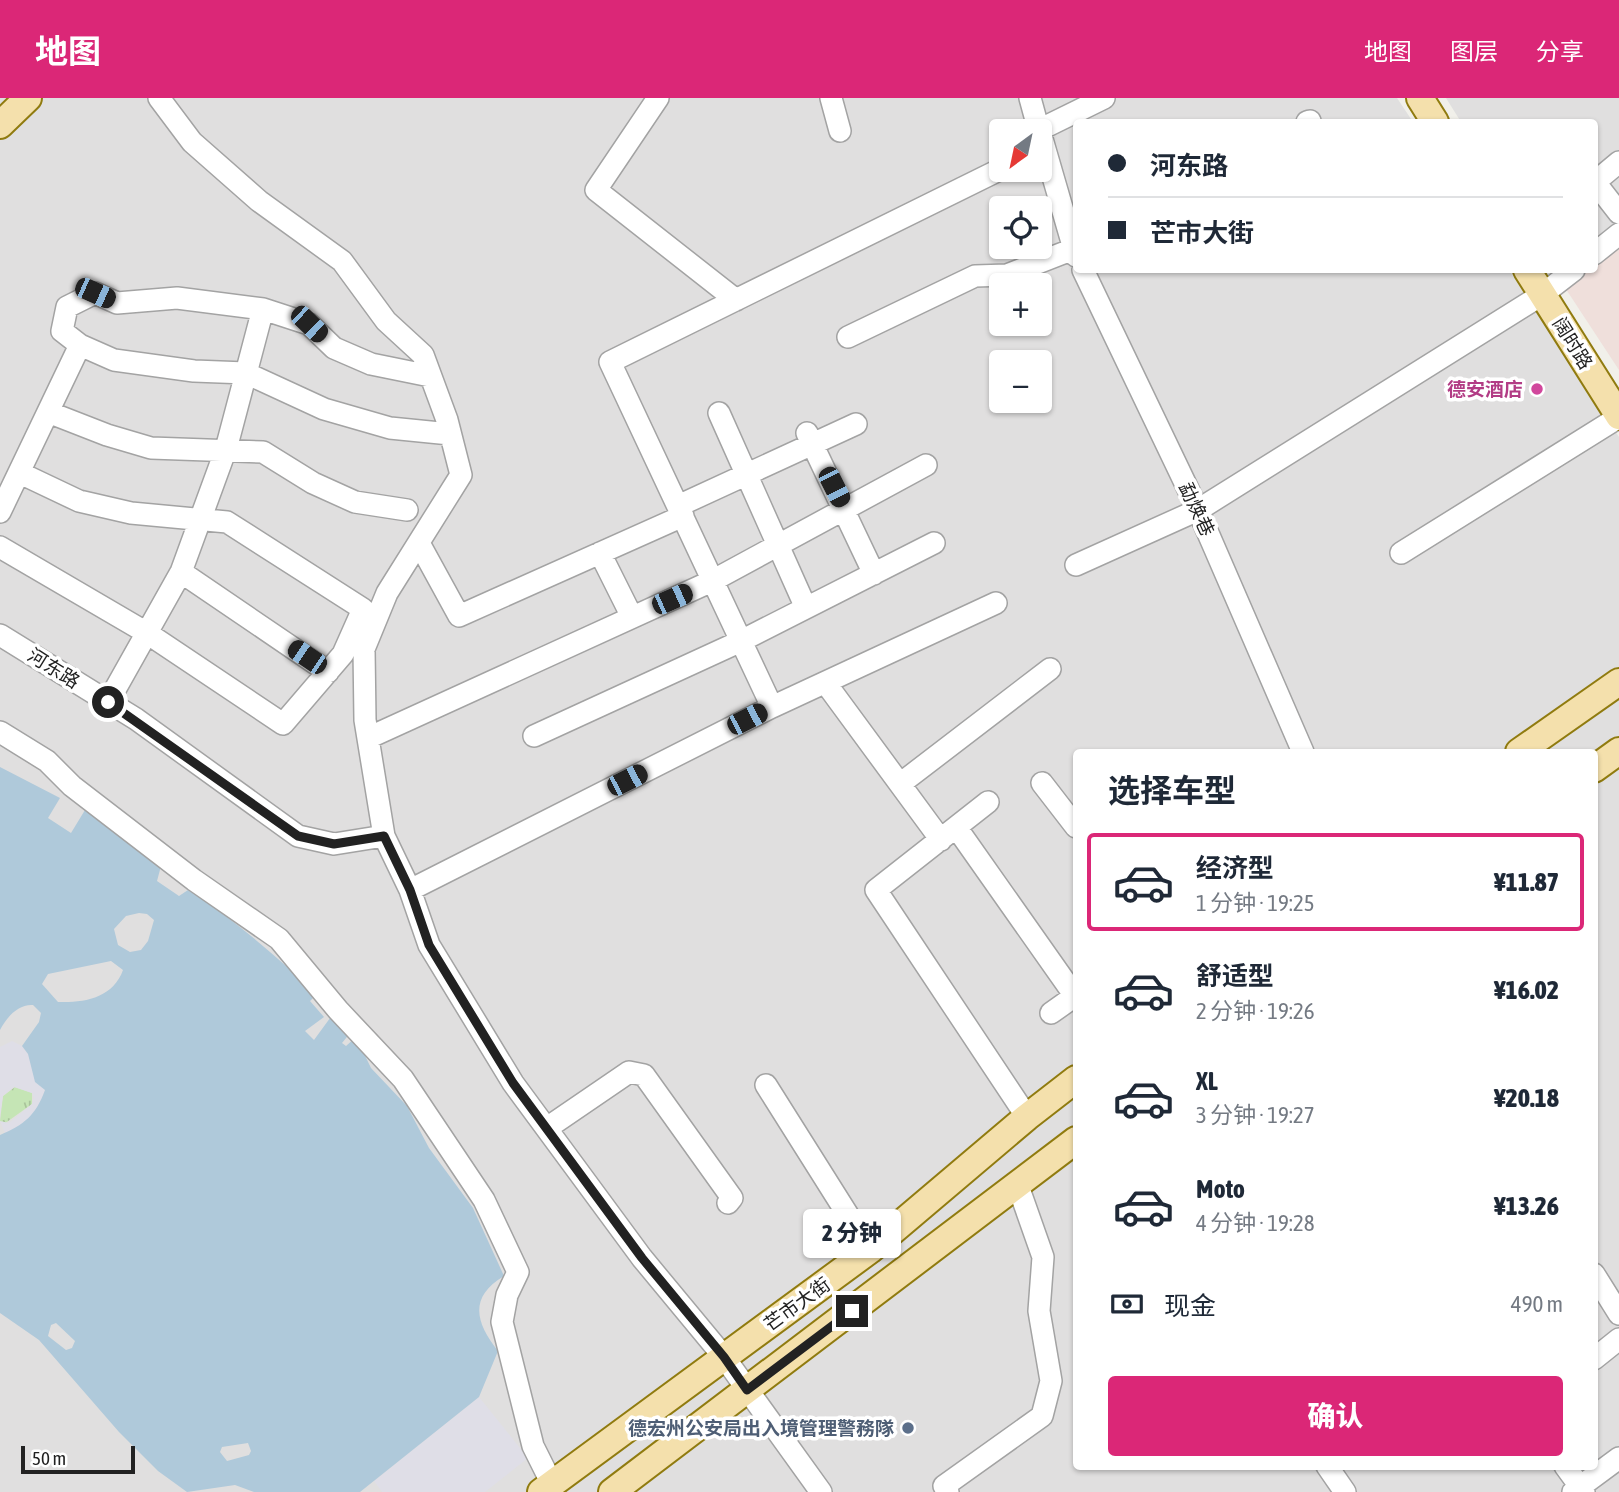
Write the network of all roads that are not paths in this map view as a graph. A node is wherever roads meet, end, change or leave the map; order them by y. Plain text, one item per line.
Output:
1 (28, 98) edge
2 (159, 98) edge
3 (658, 98) edge
4 (831, 98) edge
5 (1030, 98) edge
6 (1104, 98) edge
7 (1420, 98) edge
8 (1035, 119) edge
9 (1433, 119) edge
10 (0, 125) edge
11 (1052, 130) edge
12 (840, 131) dead end
13 (1619, 162) edge
14 (989, 175) edge
15 (1052, 177) edge
16 (1598, 180) edge
17 (1598, 186) edge
18 (1619, 213) edge
19 (1619, 234) edge
20 (1073, 245) edge
21 (1598, 251) edge
22 (1073, 252) edge
23 (1084, 273) edge
24 (1529, 273) edge
25 (1570, 273) edge
26 (1543, 294) junction
27 (736, 300) junction
28 (263, 309) junction
29 (848, 337) dead end
30 (80, 345) junction
31 (246, 373) junction
32 (430, 376) junction
33 (1616, 405) edge
34 (48, 412) junction
35 (719, 413) dead end
36 (856, 424) dead end
37 (450, 434) junction
38 (810, 439) junction
39 (226, 449) junction
40 (926, 465) dead end
41 (20, 473) junction
42 (747, 476) junction
43 (845, 509) junction
44 (407, 510) dead end
45 (1198, 510) junction
46 (680, 511) junction
47 (0, 512) edge
48 (201, 519) junction
49 (419, 543) junction
50 (934, 543) dead end
51 (779, 545) junction
52 (0, 547) edge
53 (600, 553) junction
54 (1401, 553) dead end
55 (1076, 565) dead end
56 (181, 572) junction
57 (874, 574) junction
58 (712, 581) junction
59 (996, 603) dead end
60 (806, 608) junction
61 (632, 617) junction
62 (147, 633) junction
63 (0, 635) edge
64 (741, 642) junction
65 (1050, 668) dead end
66 (328, 672) junction
67 (1619, 682) edge
68 (830, 689) dead end
69 (108, 702) junction
70 (772, 707) junction
71 (0, 732) edge
72 (534, 736) dead end
73 (368, 738) junction
74 (1302, 749) edge
75 (1523, 749) edge
76 (1619, 751) edge
77 (1598, 766) edge
78 (1042, 783) dead end
79 (900, 785) junction
80 (989, 802) dead end
81 (1073, 823) edge
82 (948, 833) junction
83 (384, 836) junction
84 (410, 890) junction
85 (1073, 993) edge
86 (1073, 997) edge
87 (1051, 1013) dead end
88 (1073, 1081) edge
89 (766, 1085) dead end
90 (1027, 1117) junction
91 (547, 1128) junction
92 (1073, 1142) edge
93 (1018, 1186) junction
94 (728, 1203) dead end
95 (870, 1250) junction
96 (1598, 1280) edge
97 (1619, 1314) edge
98 (1619, 1339) edge
99 (1598, 1356) edge
100 (724, 1357) junction
101 (747, 1390) junction
102 (1619, 1458) edge
103 (1330, 1470) edge
104 (1568, 1470) edge
105 (547, 1488) edge
106 (1579, 1490) edge
107 (612, 1492) edge
108 (821, 1492) edge
109 (948, 1492) edge
110 (1345, 1492) edge

1 - 10 main road
2 - 32 street
3 - 27 street
4 - 12 street
5 - 8 street
6 - 11 street
7 - 9 main road
13 - 16 street
14 - 27 street
15 - 20 street
17 - 18 street
19 - 21 street
22 - 29 street
23 - 45 street, 勐焕巷
24 - 26 main road, 阔时路
25 - 26 street
26 - 33 main road, 阔时路
26 - 45 street
27 - 46 street
28 - 30 street
28 - 31 street
28 - 32 street
30 - 31 street
30 - 34 street
31 - 37 street
31 - 39 street
32 - 37 street
33 - 54 street
34 - 39 street
34 - 41 street
35 - 42 street
36 - 38 street
37 - 49 street
38 - 42 street
38 - 43 street
39 - 44 street
39 - 48 street
40 - 43 street
41 - 47 street
41 - 48 street
42 - 46 street
42 - 51 street
43 - 51 street
43 - 57 street
45 - 55 street
45 - 74 street, 勐焕巷
46 - 53 street
46 - 58 street
48 - 56 street
48 - 66 street
49 - 53 street
49 - 73 street
50 - 57 street
51 - 58 street
51 - 60 street
52 - 62 street
53 - 61 street
56 - 62 street
56 - 66 street
57 - 60 street
58 - 61 street
58 - 64 street
59 - 70 street
60 - 64 street
61 - 73 street
62 - 66 street
62 - 69 street
63 - 69 street, 河东路
64 - 70 street
64 - 72 street
65 - 79 street
67 - 75 main road
68 - 79 street
69 - 83 street, 河东路
70 - 84 street
71 - 105 street
73 - 83 street
76 - 77 main road
78 - 81 street
79 - 82 street
80 - 82 street
82 - 85 street
82 - 90 street
83 - 84 street
84 - 91 street
86 - 87 street
88 - 90 main road, 芒市大街
89 - 95 street
90 - 95 main road, 芒市大街
91 - 94 street
91 - 100 street
92 - 93 main road, 芒市大街
93 - 101 main road, 芒市大街
93 - 109 street
95 - 100 main road, 芒市大街
96 - 97 street
98 - 99 street
100 - 101 street
100 - 105 main road, 芒市大街
101 - 107 main road, 芒市大街
101 - 108 street
102 - 106 street
103 - 110 street
104 - 106 street

